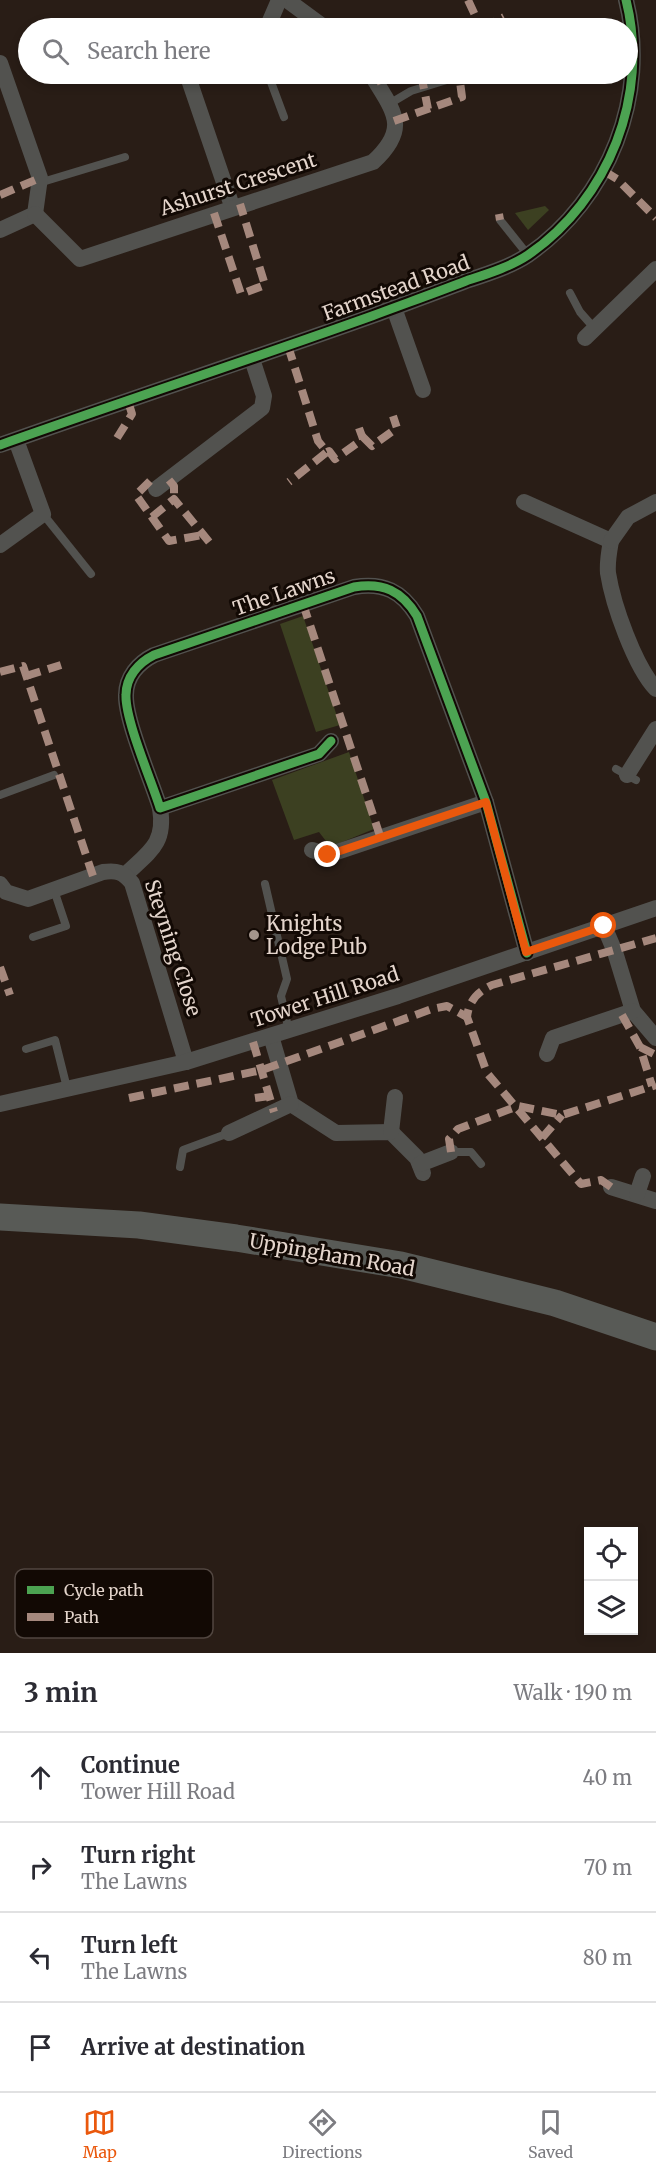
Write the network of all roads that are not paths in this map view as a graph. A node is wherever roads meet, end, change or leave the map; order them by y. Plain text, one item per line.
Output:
1 (279, 0) edge
2 (287, 0) edge
3 (626, 0) edge
4 (312, 7) edge
5 (271, 18) edge
6 (630, 18) edge
7 (0, 63) edge
8 (190, 84) edge
9 (272, 84) edge
10 (377, 84) edge
11 (434, 84) edge
12 (630, 84) edge
13 (389, 104) junction
14 (284, 117) dead end
15 (125, 157) dead end
16 (39, 183) junction
17 (232, 207) junction
18 (35, 214) junction
19 (500, 220) dead end
20 (0, 230) edge
21 (528, 255) junction
22 (656, 269) edge
23 (570, 293) dead end
24 (394, 308) junction
25 (590, 334) joint
26 (252, 359) junction
27 (423, 390) dead end
28 (16, 440) junction
29 (0, 445) edge
30 (156, 489) dead end
31 (524, 502) dead end
32 (656, 502) edge
33 (44, 514) junction
34 (611, 541) junction
35 (0, 545) edge
36 (91, 574) dead end
37 (656, 689) edge
38 (656, 729) edge
39 (331, 741) dead end
40 (54, 775) dead end
41 (626, 775) dead end
42 (0, 795) edge
43 (486, 802) junction
44 (160, 808) junction
45 (312, 850) dead end
46 (125, 875) junction
47 (0, 884) edge
48 (265, 884) dead end
49 (54, 890) junction
50 (656, 908) edge
51 (604, 926) junction
52 (33, 937) dead end
53 (526, 952) junction
54 (633, 1011) junction
55 (289, 1031) junction
56 (271, 1036) junction
57 (656, 1038) edge
58 (26, 1049) dead end
59 (547, 1054) dead end
60 (186, 1062) junction
61 (67, 1088) junction
62 (395, 1097) dead end
63 (0, 1104) edge
64 (291, 1104) junction
65 (391, 1131) junction
66 (228, 1133) joint
67 (451, 1152) joint
68 (481, 1164) dead end
69 (180, 1167) dead end
70 (643, 1176) dead end
71 (611, 1187) dead end
72 (637, 1194) junction
73 (656, 1201) edge
74 (0, 1217) edge
75 (656, 1337) edge

1 - 5 street
2 - 4 street
3 - 6 street, Farmstead Road
7 - 16 street
8 - 17 street
9 - 14 lane
10 - 13 street, Ashurst Crescent
11 - 13 lane
12 - 21 street, Farmstead Road
13 - 17 street, Ashurst Crescent
15 - 16 lane
16 - 18 street
17 - 18 street, Ashurst Crescent
18 - 20 street
19 - 21 lane
21 - 24 street, Farmstead Road
22 - 25 street
23 - 25 lane
24 - 26 street, Farmstead Road
24 - 27 street
26 - 28 street, Farmstead Road
26 - 30 street
28 - 29 street, Farmstead Road
28 - 33 street
31 - 34 street
32 - 34 street
33 - 35 street
33 - 36 lane
34 - 37 street
38 - 41 street
39 - 44 street
40 - 42 lane
43 - 44 street, The Lawns
43 - 45 street
43 - 53 street, The Lawns
44 - 46 street, The Lawns
46 - 49 street, Steyning Close
46 - 60 street, Steyning Close
47 - 49 street, Steyning Close
48 - 55 lane
49 - 52 lane
50 - 51 street, Tower Hill Road
51 - 53 street, Tower Hill Road
51 - 54 street
53 - 55 street, Tower Hill Road
54 - 57 street
54 - 59 street
55 - 56 street, Tower Hill Road
56 - 60 street, Tower Hill Road
56 - 64 street
58 - 61 lane
60 - 61 street, Tower Hill Road
61 - 63 street, Tower Hill Road
62 - 65 street
64 - 65 street
64 - 66 street
65 - 67 street
66 - 69 lane
67 - 68 lane
70 - 72 street
71 - 72 street
72 - 73 street
74 - 75 highway, Uppingham Road

